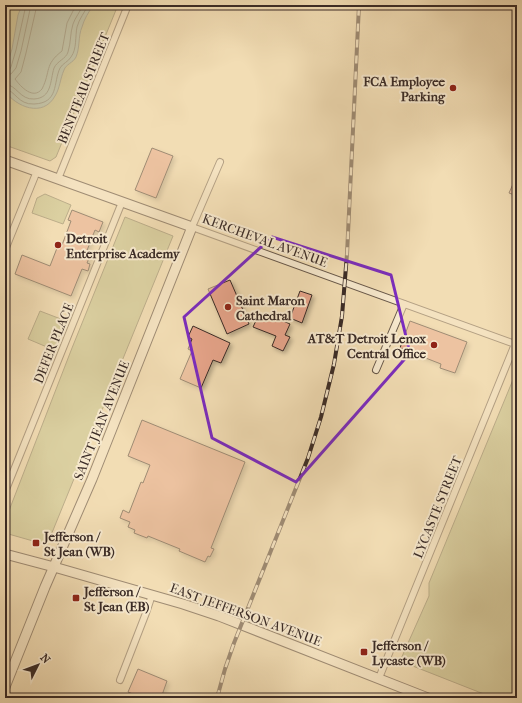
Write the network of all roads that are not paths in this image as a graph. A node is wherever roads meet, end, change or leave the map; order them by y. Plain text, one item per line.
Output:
1 (128, 5) edge
2 (5, 160) edge
3 (220, 162) dead end
4 (37, 171) junction
5 (58, 179) junction
6 (122, 202) junction
7 (192, 227) junction
8 (5, 250) edge
9 (404, 304) junction
10 (515, 344) joint
11 (376, 370) dead end
12 (5, 492) edge
13 (5, 554) edge
14 (54, 567) junction
15 (152, 595) junction
16 (379, 678) junction
17 (120, 680) dead end
18 (5, 687) edge
19 (428, 698) edge

1 - 5 street, BENITEAU STREET
2 - 4 street, KERCHEVAL AVENUE
3 - 7 street, SAINT JEAN AVENUE
4 - 5 street, KERCHEVAL AVENUE
4 - 8 street
5 - 6 street, KERCHEVAL AVENUE
6 - 7 street, KERCHEVAL AVENUE
6 - 12 street, DEFER PLACE
7 - 9 street, KERCHEVAL AVENUE
7 - 14 street, SAINT JEAN AVENUE
9 - 10 street, KERCHEVAL AVENUE
9 - 11 street
10 - 16 street, LYCASTE STREET
13 - 14 street, EAST JEFFERSON AVENUE
14 - 15 street, EAST JEFFERSON AVENUE
14 - 18 street, SAINT JEAN AVENUE
15 - 16 street, EAST JEFFERSON AVENUE
15 - 17 street
16 - 19 street, EAST JEFFERSON AVENUE

